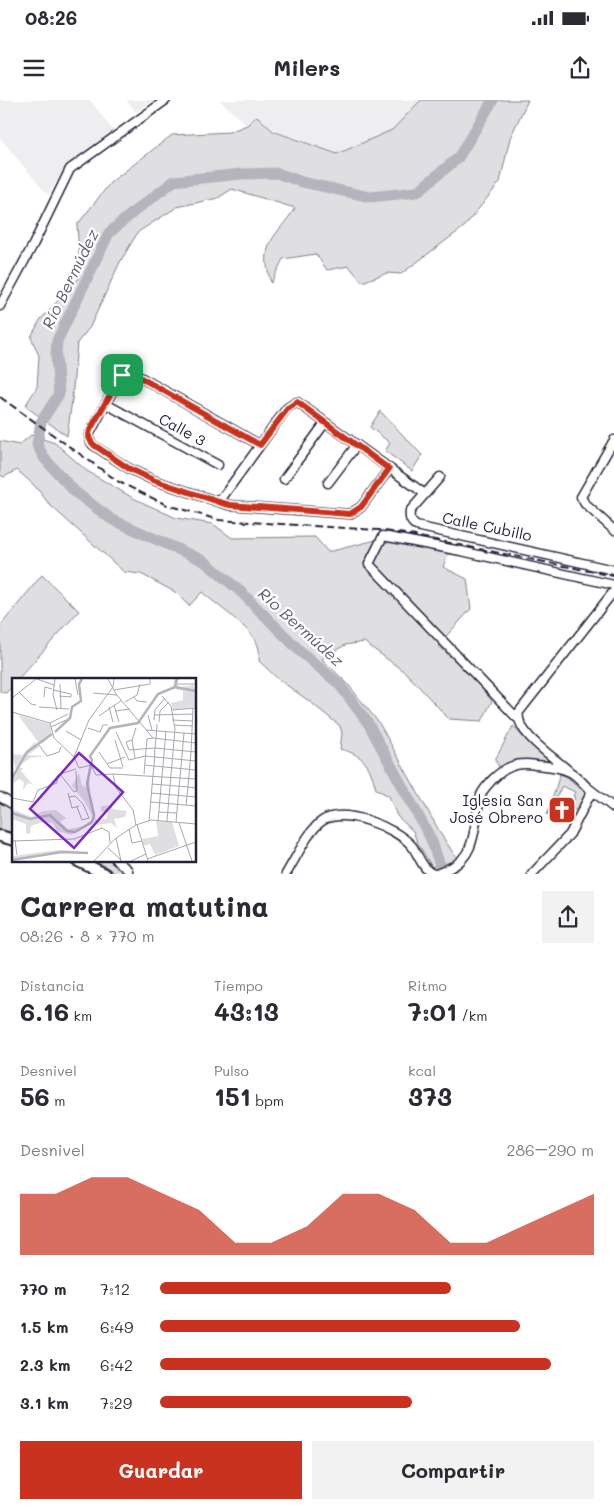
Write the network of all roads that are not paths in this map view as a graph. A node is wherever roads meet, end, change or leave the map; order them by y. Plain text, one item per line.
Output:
1 (166, 100) edge
2 (0, 306) edge
3 (106, 404) junction
4 (325, 423) junction
5 (614, 440) edge
6 (260, 445) junction
7 (356, 446) junction
8 (218, 466) dead end
9 (389, 469) junction
10 (440, 477) dead end
11 (284, 479) dead end
12 (328, 484) dead end
13 (425, 494) junction
14 (219, 502) junction
15 (614, 530) edge
16 (614, 570) edge
17 (614, 585) edge
18 (614, 591) edge
19 (517, 718) junction
20 (569, 771) junction
21 (592, 791) junction
22 (0, 798) edge
23 (12, 804) edge
24 (614, 808) edge
25 (80, 862) edge
26 (119, 862) edge
27 (104, 874) edge
28 (128, 874) edge
29 (286, 874) edge
30 (437, 874) edge
31 (532, 874) edge

1 - 2 street
3 - 6 street
3 - 8 street, Calle 3
3 - 14 street
4 - 6 street
4 - 7 street
4 - 11 street
5 - 15 street
6 - 14 street
7 - 9 street
7 - 12 street
9 - 13 street
9 - 14 street
10 - 13 street, Calle Cubillo
13 - 16 street, Calle Cubillo
17 - 19 street
18 - 19 street
19 - 20 street
20 - 21 street
20 - 30 street
21 - 24 street
21 - 31 street
22 - 23 street
25 - 27 main road
26 - 28 street
29 - 30 street

